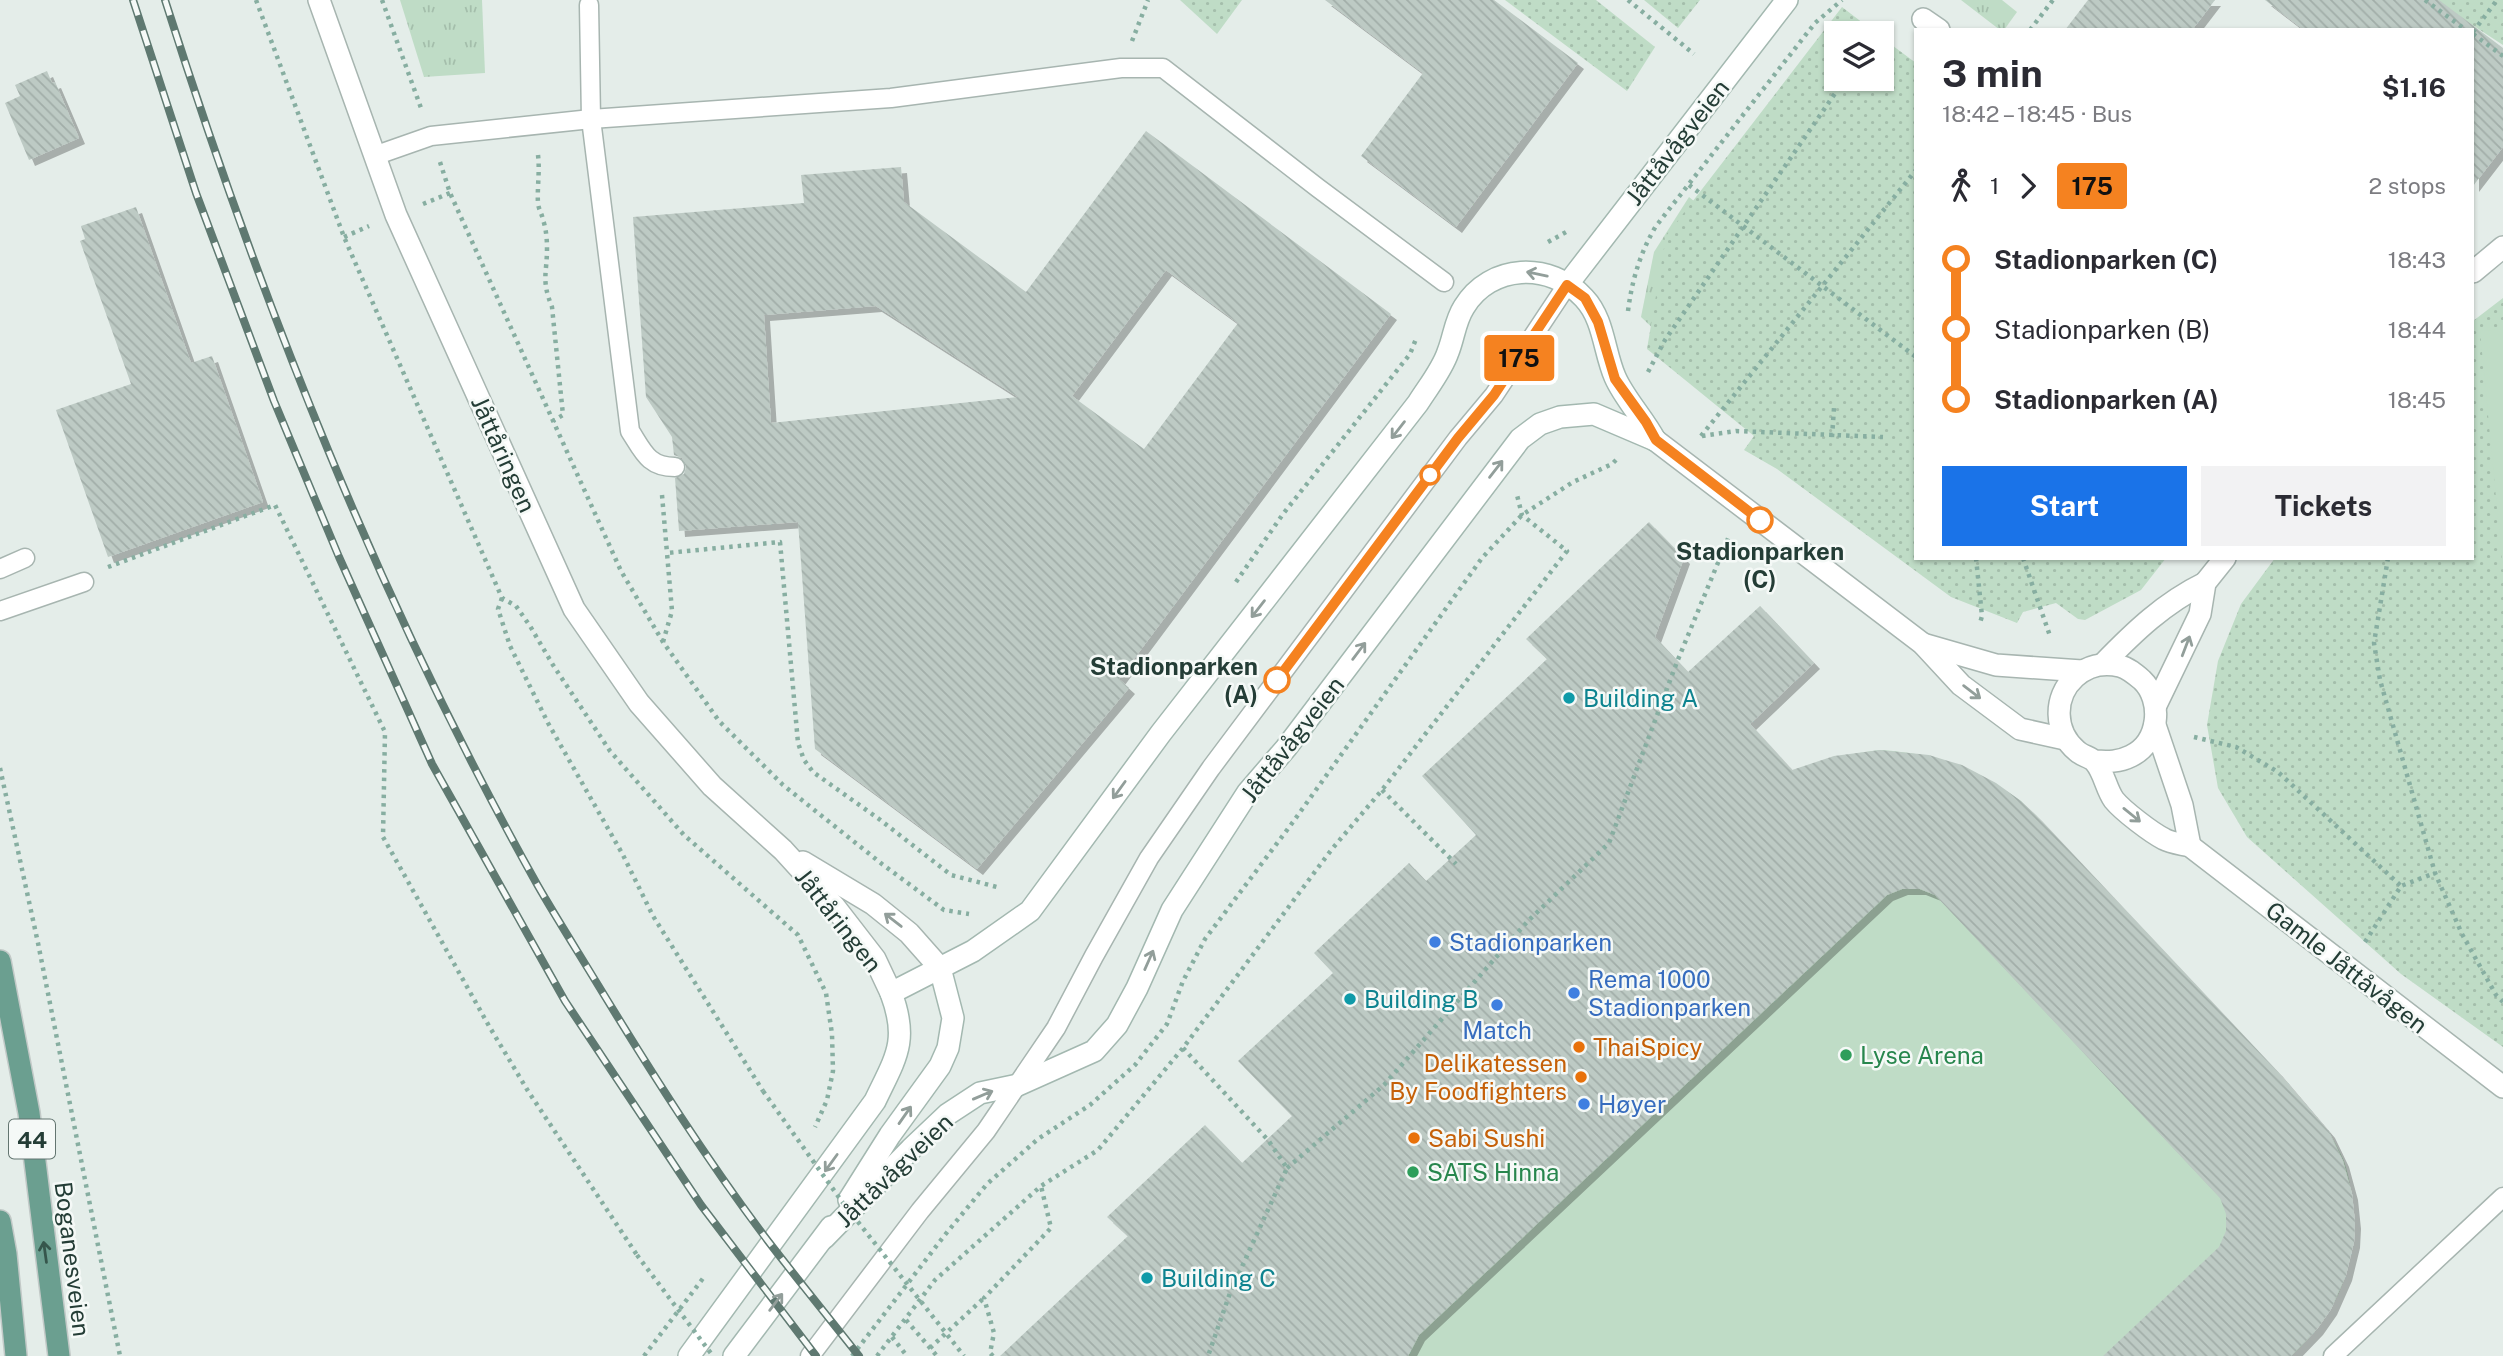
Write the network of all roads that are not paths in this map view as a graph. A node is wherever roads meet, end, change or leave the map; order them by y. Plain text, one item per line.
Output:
1 (319, 0) edge
2 (1787, 0) edge
3 (589, 5) dead end
4 (591, 120) junction
5 (374, 156) junction
6 (2503, 247) edge
7 (2474, 271) edge
8 (1444, 282) dead end
9 (1567, 285) junction
10 (1656, 440) junction
11 (674, 467) dead end
12 (25, 558) dead end
13 (2223, 560) edge
14 (0, 569) edge
15 (83, 582) road end
16 (2206, 583) junction
17 (0, 611) edge
18 (1923, 644) junction
19 (2092, 668) junction
20 (2156, 715) junction
21 (2065, 739) junction
22 (2095, 761) junction
23 (2190, 846) junction
24 (783, 850) junction
25 (0, 961) edge
26 (940, 968) junction
27 (891, 993) junction
28 (1018, 1085) junction
29 (2503, 1087) edge
30 (2503, 1197) edge
31 (0, 1221) edge
32 (824, 1238) junction
33 (16, 1356) edge
34 (59, 1356) edge
35 (689, 1356) edge
36 (734, 1356) edge
37 (810, 1356) edge
38 (2333, 1356) edge

1 - 5 street, Jåttåringen
2 - 9 street, Jåttåvågveien
3 - 4 lane
4 - 5 lane
4 - 8 lane
4 - 11 lane
5 - 24 street, Jåttåringen
6 - 7 street
9 - 10 street
9 -> 26 street
9 - 28 lane
10 - 18 street, Gamle Jåttåvågen
28 -> 10 street, Jåttåvågveien
12 - 14 lane
13 - 16 street
15 - 17 lane
16 - 19 street
20 -> 16 street
18 - 19 street, Gamle Jåttåvågen
18 -> 21 street, Gamle Jåttåvågen
19 - 20 street, Gamle Jåttåvågen
19 - 21 street
20 - 22 street
20 - 23 street, Gamle Jåttåvågen
21 - 22 street, Gamle Jåttåvågen
22 -> 23 street, Gamle Jåttåvågen
23 - 29 street, Gamle Jåttåvågen
26 -> 24 street, Jåttåringen
24 - 27 street, Jåttåringen
34 -> 25 main road, Boganesveien / 44
26 - 27 street
32 -> 26 street, Jåttåvågveien
27 -> 35 street, Jåttåvågveien
32 -> 28 street, Jåttåvågveien
28 - 37 lane
30 - 38 lane
31 - 33 main road
36 -> 32 street, Jåttåvågveien

